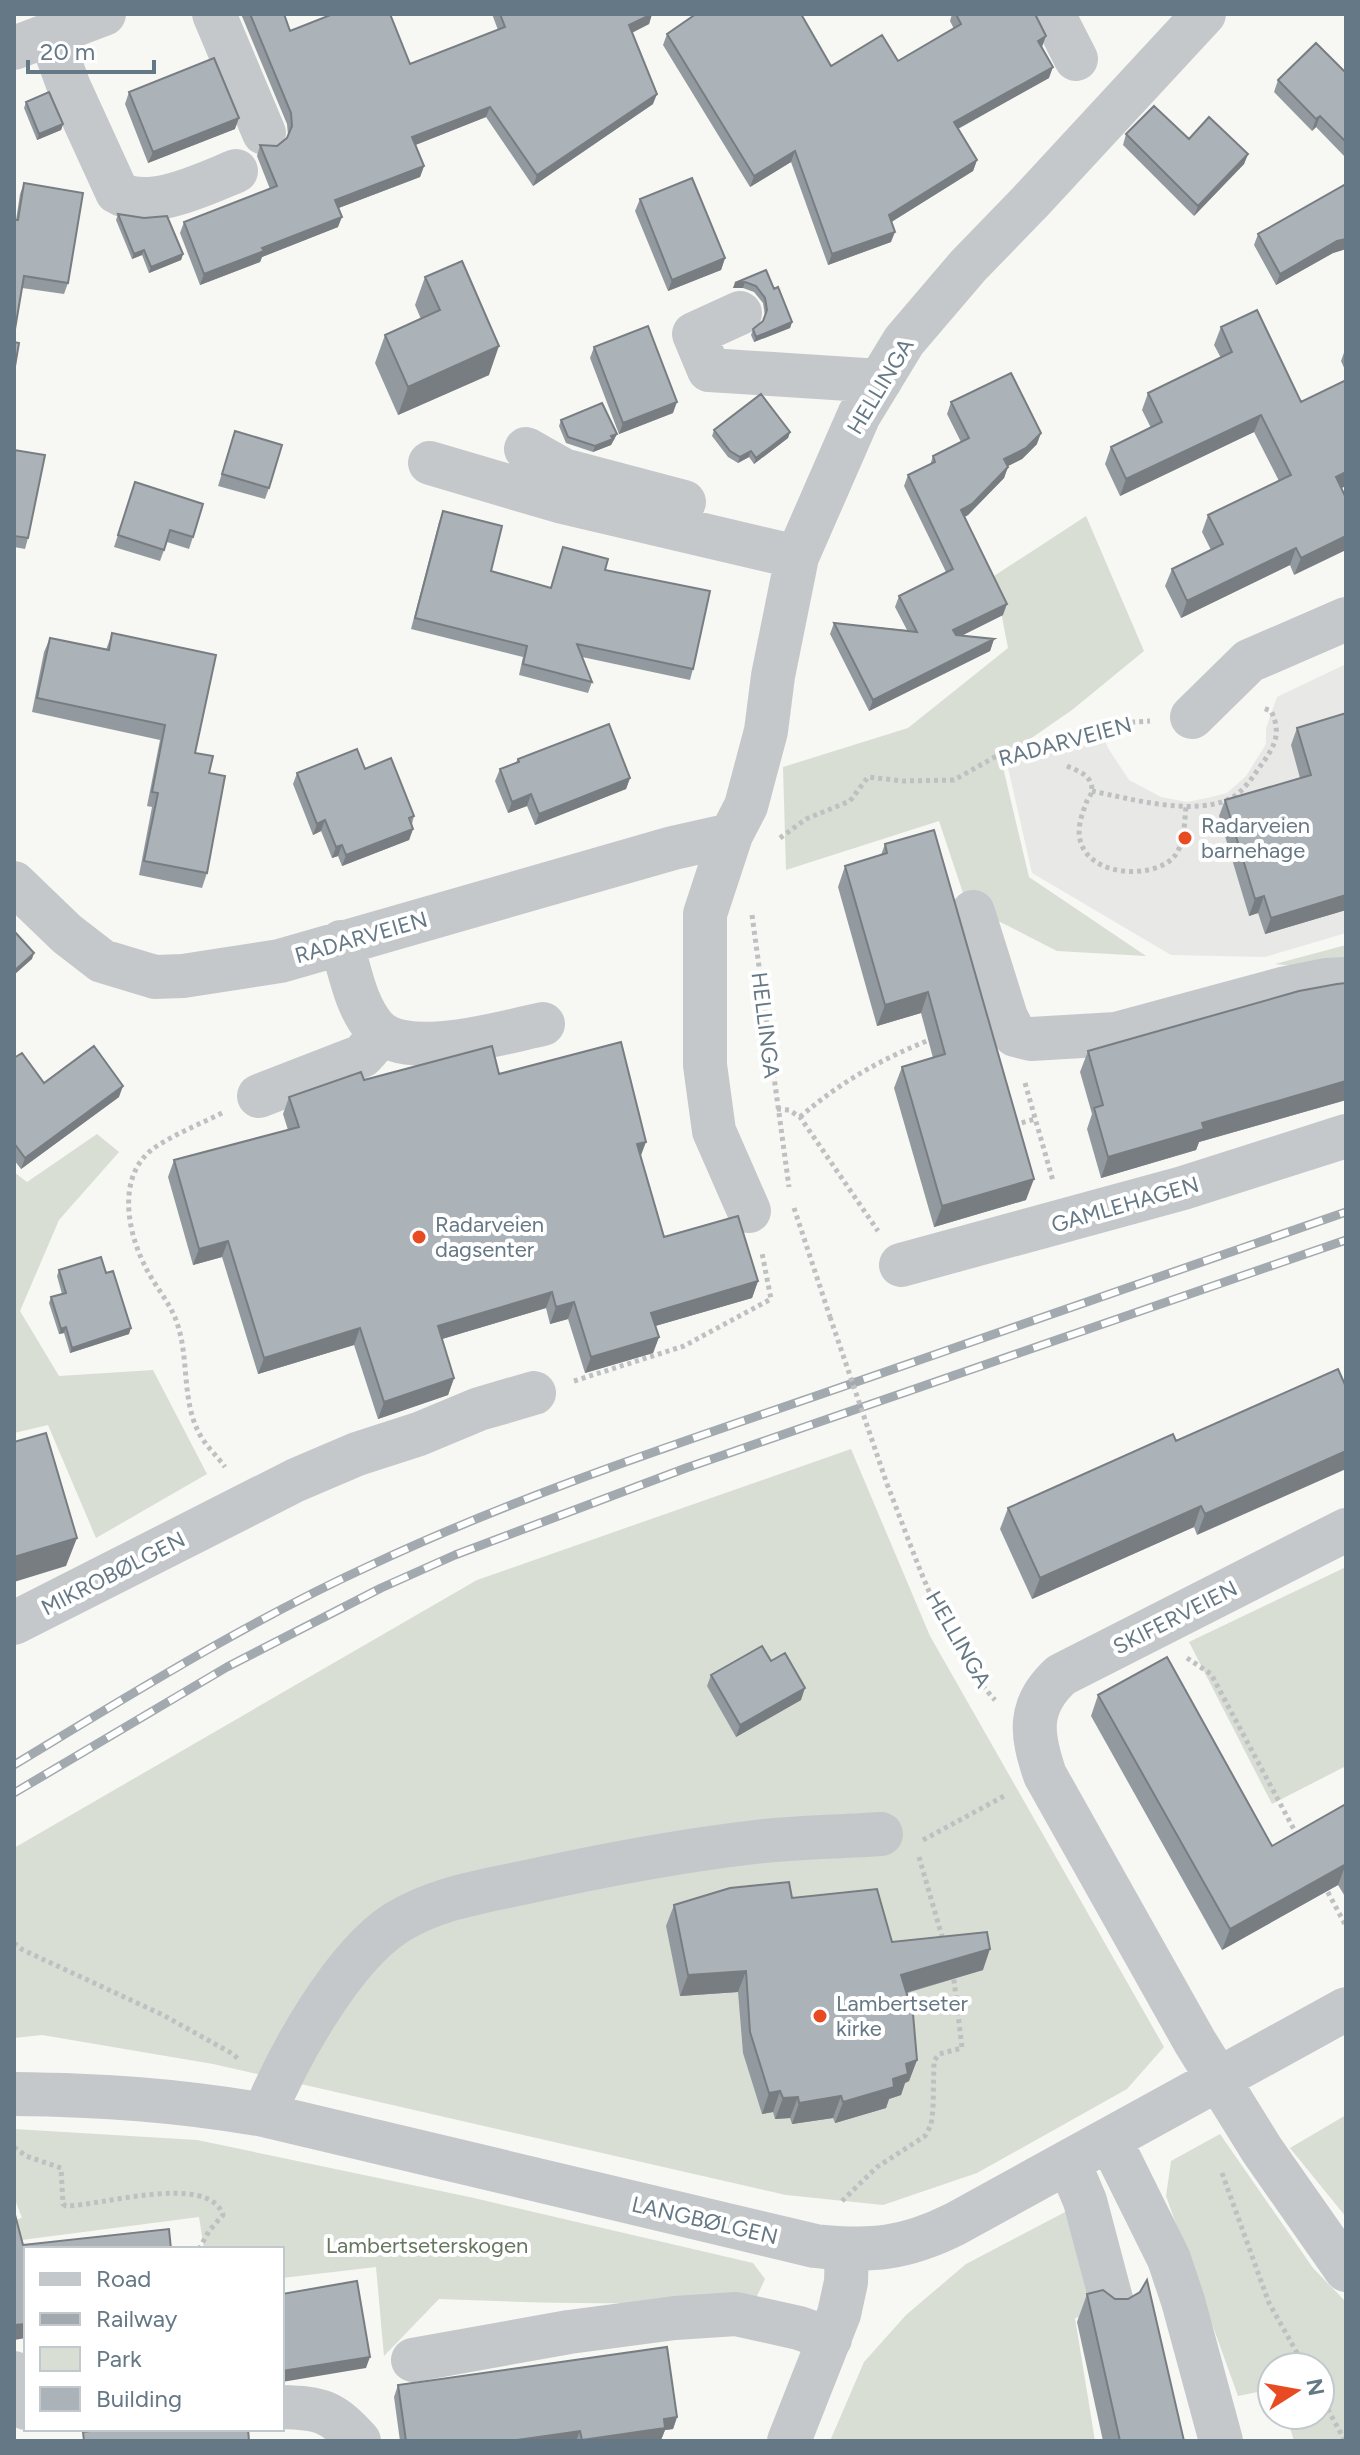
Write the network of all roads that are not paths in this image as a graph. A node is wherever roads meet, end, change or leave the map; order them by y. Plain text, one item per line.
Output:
1 (104, 14) edge
2 (214, 14) edge
3 (1053, 14) edge
4 (1204, 14) edge
5 (32, 42) edge
6 (1076, 59) dead end
7 (264, 133) dead end
8 (236, 171) dead end
9 (740, 313) dead end
10 (880, 381) junction
11 (526, 449) dead end
12 (430, 463) dead end
13 (801, 547) junction
14 (1346, 619) edge
15 (1192, 717) road end
16 (731, 835) junction
17 (14, 883) edge
18 (973, 912) dead end
19 (341, 942) junction
20 (1346, 979) edge
21 (543, 1024) dead end
22 (376, 1030) junction
23 (259, 1096) road end
24 (1346, 1136) edge
25 (749, 1211) road end
26 (901, 1265) road end
27 (534, 1393) road end
28 (1346, 1530) edge
29 (14, 1623) edge
30 (881, 1834) dead end
31 (1346, 2009) edge
32 (1218, 2079) junction
33 (14, 2094) edge
34 (264, 2115) junction
35 (1110, 2140) junction
36 (1069, 2163) junction
37 (847, 2249) junction
38 (1346, 2270) edge
39 (1112, 2303) edge
40 (830, 2339) junction
41 (413, 2360) dead end
42 (14, 2373) edge
43 (24, 2402) edge
44 (284, 2407) edge
45 (359, 2441) edge
46 (789, 2441) edge
47 (1221, 2441) edge

1 - 5 street
2 - 7 street
3 - 6 street
4 - 10 street, HELLINGA
5 - 8 street
9 - 10 street
10 - 13 street, HELLINGA
11 - 13 street
12 - 13 street
13 - 16 street, HELLINGA
14 - 15 street
16 - 19 street, RADARVEIEN
16 - 25 street
17 - 19 street, RADARVEIEN
18 - 20 street
19 - 22 street
21 - 22 street
22 - 23 street
24 - 26 street, GAMLEHAGEN
27 - 29 street, MIKROBØLGEN
28 - 32 street, SKIFERVEIEN
30 - 34 street
31 - 32 street, LANGBØLGEN
32 - 35 street, LANGBØLGEN
32 - 38 street
33 - 34 street, LANGBØLGEN
34 - 37 street, LANGBØLGEN
35 - 36 street, LANGBØLGEN
35 - 47 street
36 - 37 street, LANGBØLGEN
36 - 39 street
37 - 40 street
40 - 41 street
40 - 46 street
42 - 43 street
44 - 45 street

